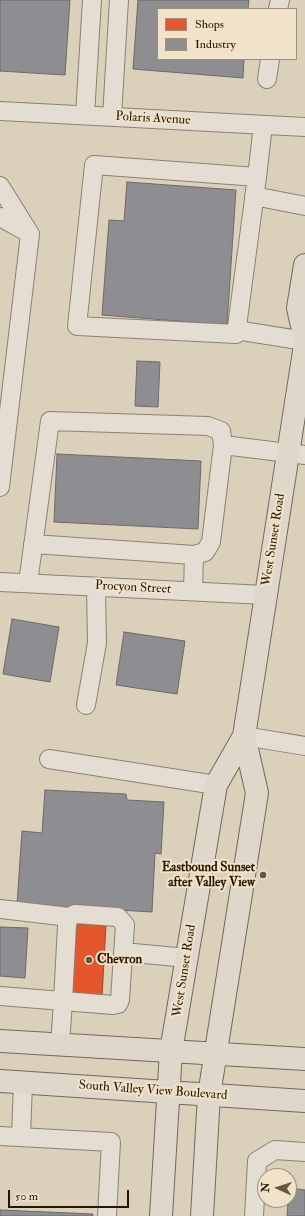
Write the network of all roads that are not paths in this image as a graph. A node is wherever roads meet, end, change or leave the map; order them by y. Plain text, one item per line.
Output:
1 (92, 0) edge
2 (119, 0) edge
3 (270, 60) edge
4 (267, 79) dead end
5 (0, 111) edge
6 (85, 115) junction
7 (112, 117) junction
8 (263, 124) junction
9 (305, 127) edge
10 (257, 177) junction
11 (0, 186) edge
12 (254, 196) junction
13 (305, 206) edge
14 (0, 217) edge
15 (30, 234) junction
16 (305, 265) edge
17 (236, 330) junction
18 (305, 340) edge
19 (305, 344) edge
20 (7, 380) edge
21 (223, 445) junction
22 (296, 454) edge
23 (0, 487) edge
24 (33, 544) junction
25 (194, 555) junction
26 (0, 582) edge
27 (28, 583) junction
28 (96, 587) junction
29 (193, 591) junction
30 (265, 595) junction
31 (86, 705) dead end
32 (244, 736) junction
33 (305, 746) edge
34 (49, 759) dead end
35 (216, 785) junction
36 (0, 909) edge
37 (69, 917) junction
38 (123, 952) junction
39 (187, 958) junction
40 (0, 996) edge
41 (63, 1001) junction
42 (0, 1041) edge
43 (60, 1045) junction
44 (171, 1051) junction
45 (214, 1054) junction
46 (305, 1059) edge
47 (0, 1081) edge
48 (23, 1082) junction
49 (168, 1092) junction
50 (209, 1095) junction
51 (305, 1101) edge
52 (0, 1136) edge
53 (21, 1137) junction
54 (305, 1152) edge
55 (107, 1216) edge
56 (161, 1216) edge
57 (202, 1216) edge
58 (254, 1216) edge

1 - 6 street
2 - 7 street
3 - 4 street
5 - 6 street, Polaris Avenue
6 - 7 street, Polaris Avenue
7 - 8 street, Polaris Avenue
8 - 9 street, Polaris Avenue
8 - 10 street
10 - 12 street
10 - 17 street
11 - 15 street
12 - 13 street
12 - 17 street
14 - 15 street
15 - 20 street
16 - 18 main road
17 - 18 street
19 - 22 main road, West Sunset Road
20 - 23 street
21 - 22 street
21 - 24 street
21 - 25 street
22 - 30 main road, West Sunset Road
24 - 25 street
24 - 27 street
25 - 29 street
26 - 27 street, Procyon Street
27 - 28 street, Procyon Street
28 - 29 street, Procyon Street
28 - 31 street
29 - 30 street, Procyon Street
30 - 32 main road, West Sunset Road
32 - 33 street
32 - 35 main road, West Sunset Road
32 - 45 main road, West Sunset Road
34 - 35 street
35 - 39 main road, West Sunset Road
36 - 37 street
37 - 38 street
37 - 41 street
38 - 39 street
38 - 41 street
39 - 44 main road, West Sunset Road
40 - 41 street
41 - 43 street
42 - 43 main road
43 - 44 main road
44 - 45 main road
44 - 49 main road, West Sunset Road
45 - 46 main road
45 - 50 main road, West Sunset Road
47 - 48 main road, South Valley View Boulevard
48 - 49 main road, South Valley View Boulevard
48 - 53 street
49 - 50 main road, South Valley View Boulevard
49 - 56 main road, West Sunset Road
50 - 51 main road, South Valley View Boulevard
50 - 57 main road, West Sunset Road
52 - 53 street
53 - 55 street
54 - 58 street

